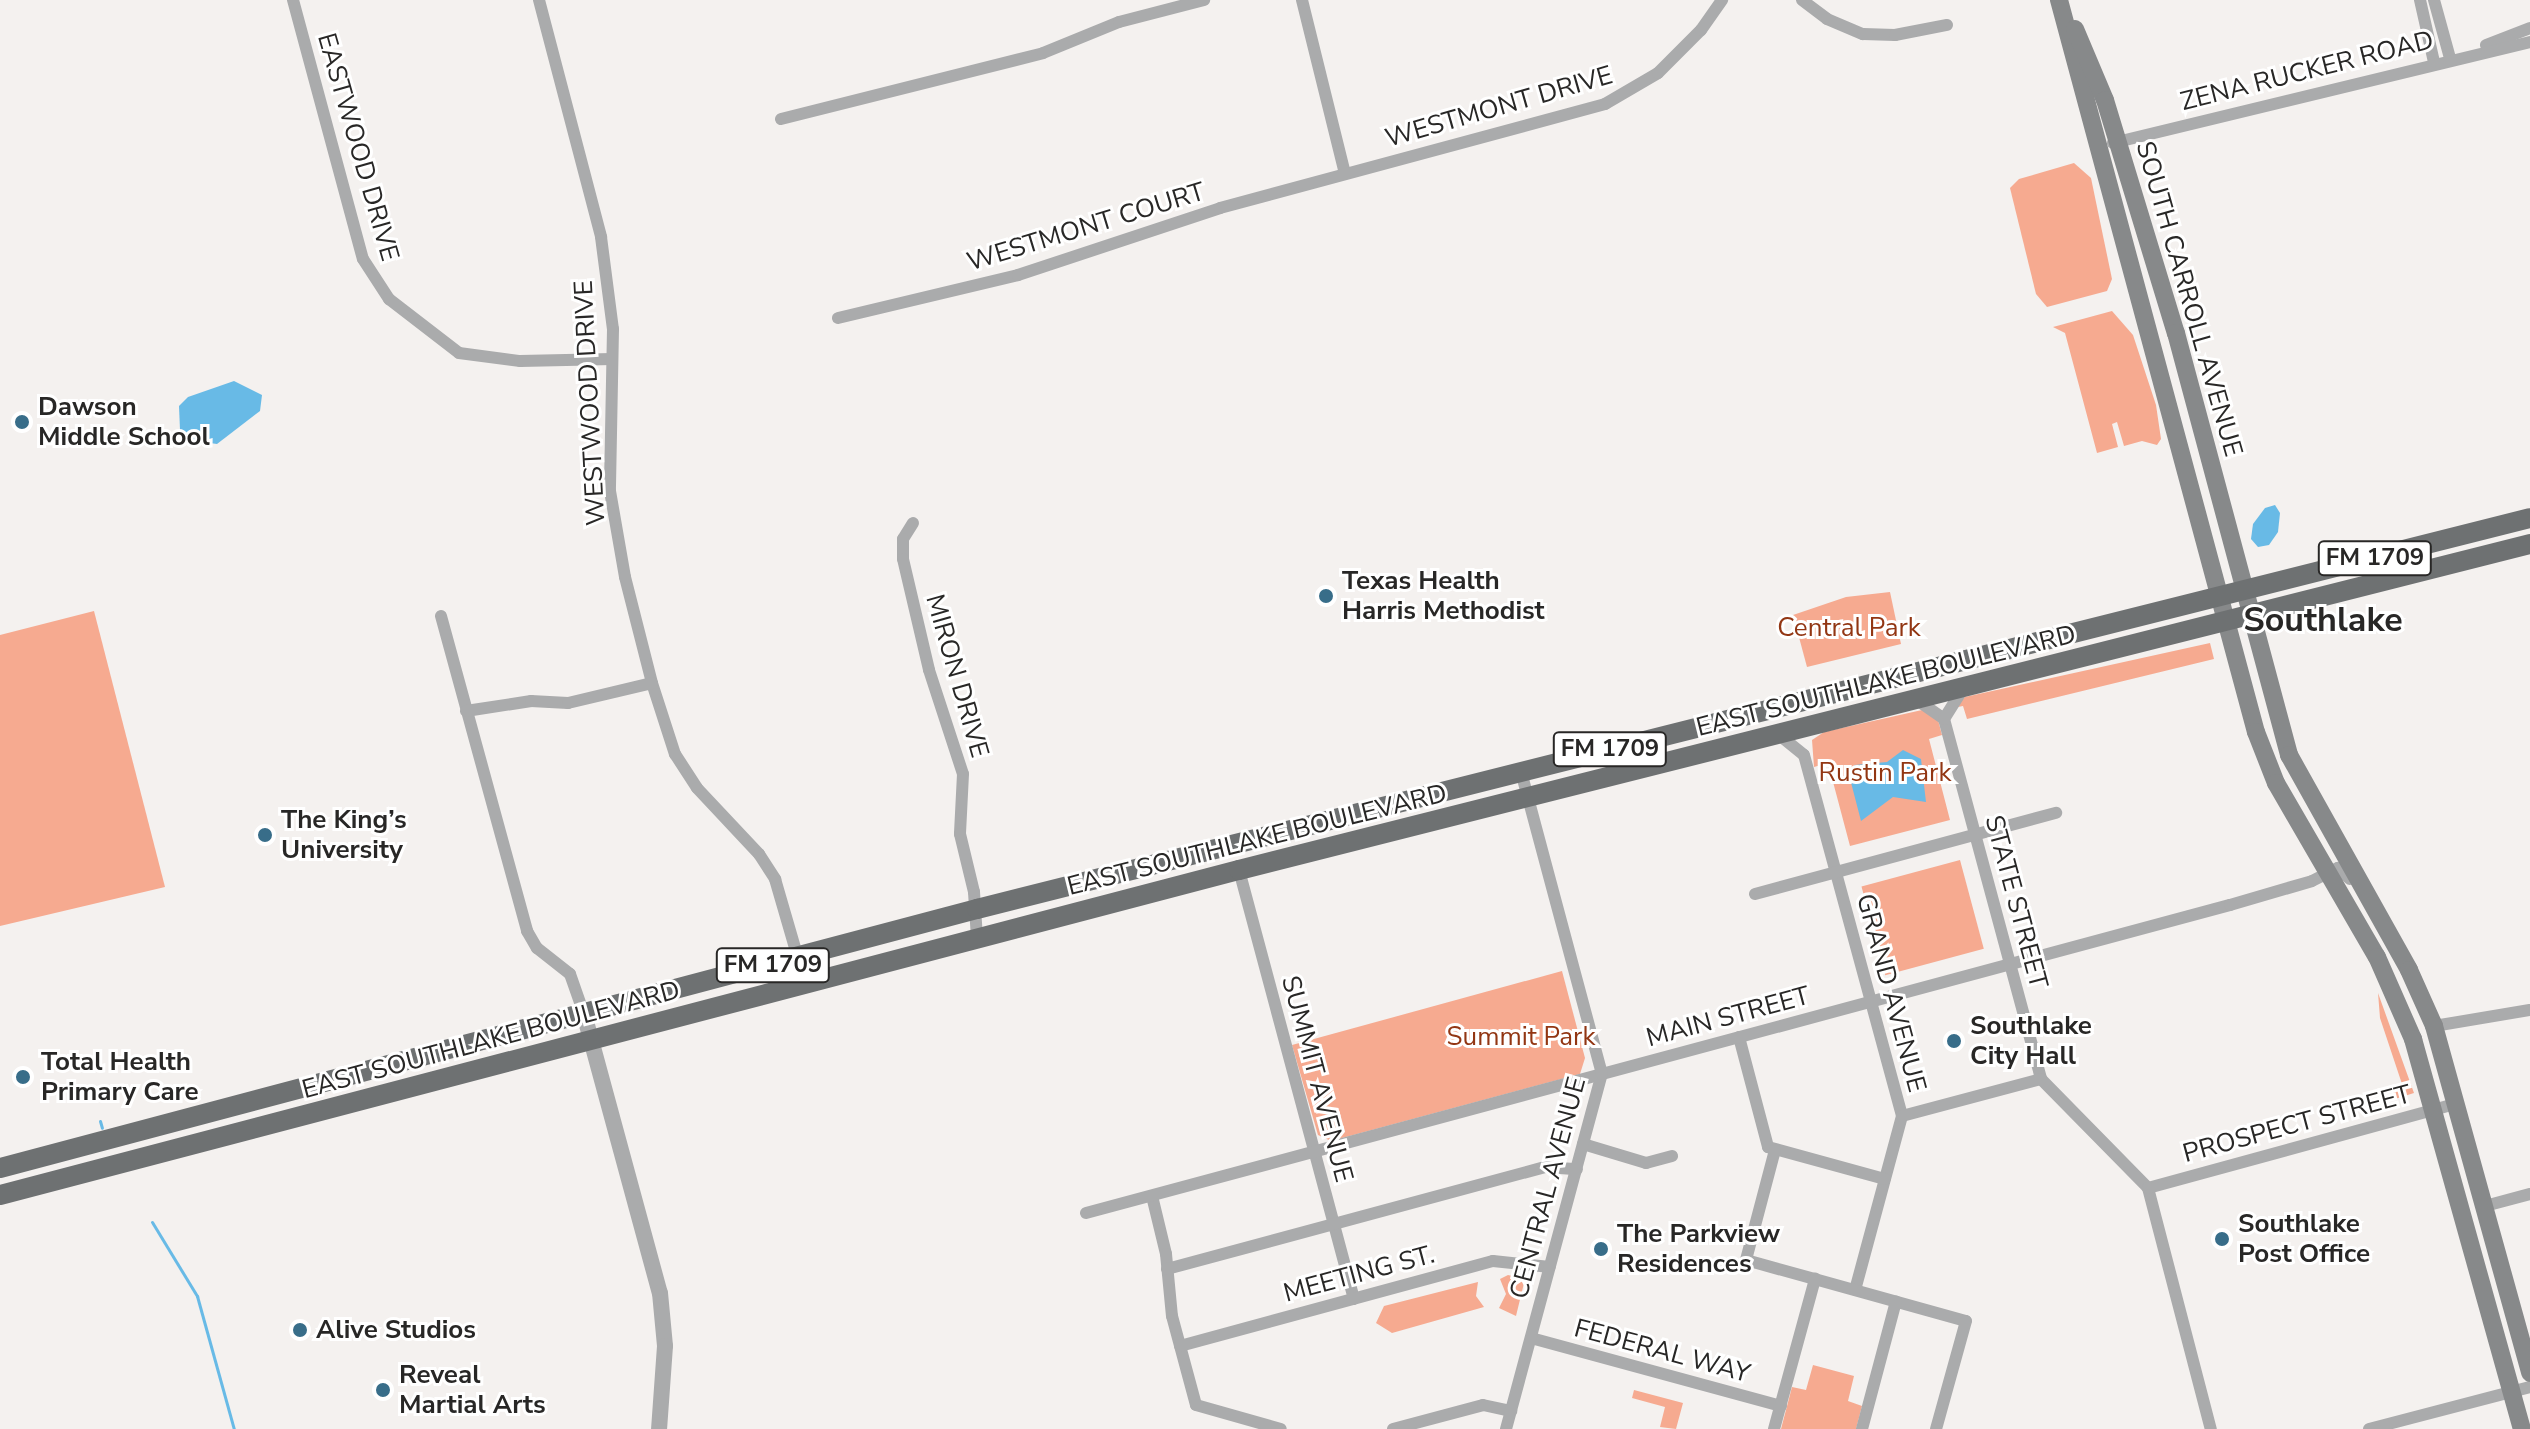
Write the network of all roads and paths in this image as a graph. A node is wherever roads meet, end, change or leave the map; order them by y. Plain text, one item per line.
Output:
1 (293, 0) edge
2 (539, 0) edge
3 (1204, 0) edge
4 (1302, 0) edge
5 (1722, 0) edge
6 (1802, 0) edge
7 (2061, 0) edge
8 (2420, 0) edge
9 (2434, 0) edge
10 (1947, 25) dead end
11 (2530, 28) edge
12 (2530, 42) edge
13 (2481, 50) junction
14 (2450, 58) junction
15 (2434, 62) junction
16 (781, 119) dead end
17 (2118, 142) junction
18 (2098, 146) junction
19 (1345, 174) junction
20 (2121, 233) junction
21 (2164, 293) junction
22 (2136, 294) junction
23 (838, 318) dead end
24 (2181, 354) junction
25 (612, 359) junction
26 (2530, 518) edge
27 (913, 523) dead end
28 (2530, 544) edge
29 (2244, 593) junction
30 (2221, 598) junction
31 (441, 616) dead end
32 (2250, 617) junction
33 (2227, 622) junction
34 (652, 683) junction
35 (1964, 688) junction
36 (1917, 700) junction
37 (466, 711) junction
38 (1944, 719) junction
39 (1819, 724) junction
40 (1778, 734) junction
41 (1804, 755) junction
42 (1521, 772) junction
43 (1528, 797) junction
44 (2056, 813) dead end
45 (1975, 834) junction
46 (1239, 870) junction
47 (1835, 872) junction
48 (2328, 872) junction
49 (1755, 894) dead end
50 (2366, 896) junction
51 (977, 909) junction
52 (977, 939) junction
53 (798, 958) junction
54 (2010, 964) junction
55 (1870, 1002) junction
56 (2530, 1010) edge
57 (584, 1014) junction
58 (2434, 1026) junction
59 (1739, 1037) junction
60 (591, 1042) junction
61 (1602, 1074) junction
62 (2041, 1079) junction
63 (2458, 1103) junction
64 (2433, 1110) junction
65 (1902, 1116) junction
66 (1583, 1144) junction
67 (1775, 1150) junction
68 (1315, 1153) junction
69 (1672, 1156) dead end
70 (0, 1168) edge
71 (1577, 1169) junction
72 (1885, 1179) junction
73 (2148, 1188) junction
74 (2530, 1194) edge
75 (0, 1195) edge
76 (1152, 1196) junction
77 (2485, 1206) junction
78 (1086, 1213) dead end
79 (1333, 1224) junction
80 (1550, 1267) junction
81 (1167, 1269) junction
82 (1815, 1279) junction
83 (1855, 1290) junction
84 (1354, 1299) junction
85 (1896, 1301) junction
86 (1531, 1338) junction
87 (1180, 1346) junction
88 (2530, 1373) edge
89 (2521, 1390) edge
90 (1781, 1406) junction
91 (1511, 1411) junction
92 (1864, 1428) edge
93 (659, 1429) edge
94 (1281, 1429) edge
95 (1393, 1429) edge
96 (1506, 1429) edge
97 (1774, 1429) edge
98 (1936, 1429) edge
99 (2211, 1429) edge
100 (2369, 1429) edge
101 (2522, 1429) edge

1 - 25 street, EASTWOOD DRIVE
2 - 25 street, WESTWOOD DRIVE
3 - 16 street
4 - 19 street
5 - 19 street, WESTMONT DRIVE
6 - 10 street
7 - 17 main road, SOUTH CARROLL AVENUE
7 - 18 main road, SOUTH CARROLL AVENUE
8 - 15 street
9 - 14 street
11 - 13 street, ZENA RUCKER ROAD
12 - 13 street, ZENA RUCKER ROAD
13 - 14 street, ZENA RUCKER ROAD
14 - 15 street, ZENA RUCKER ROAD
15 - 17 street, ZENA RUCKER ROAD
17 - 18 street, ZENA RUCKER ROAD
17 - 21 main road, SOUTH CARROLL AVENUE
18 - 20 main road, SOUTH CARROLL AVENUE
19 - 23 street, WESTMONT COURT
20 - 21 main road
20 - 22 main road, SOUTH CARROLL AVENUE
21 - 24 main road, SOUTH CARROLL AVENUE
22 - 24 main road
22 - 30 main road, SOUTH CARROLL AVENUE
24 - 29 main road, SOUTH CARROLL AVENUE
25 - 34 street, WESTWOOD DRIVE
26 - 29 main road, EAST SOUTHLAKE BOULEVARD / FM 1709
27 - 51 street, MIRON DRIVE
28 - 32 main road, EAST SOUTHLAKE BOULEVARD / FM 1709
29 - 30 main road, EAST SOUTHLAKE BOULEVARD / FM 1709
29 - 32 main road, SOUTH CARROLL AVENUE
30 - 33 main road, SOUTH CARROLL AVENUE
30 - 42 main road, EAST SOUTHLAKE BOULEVARD / FM 1709
31 - 37 street
32 - 33 main road, EAST SOUTHLAKE BOULEVARD / FM 1709
32 - 50 main road, SOUTH CARROLL AVENUE
33 - 35 main road, EAST SOUTHLAKE BOULEVARD / FM 1709
33 - 48 main road, SOUTH CARROLL AVENUE
34 - 37 street
34 - 53 street, WESTWOOD DRIVE
35 - 36 main road, EAST SOUTHLAKE BOULEVARD / FM 1709
35 - 38 street
36 - 38 street
36 - 39 main road, EAST SOUTHLAKE BOULEVARD / FM 1709
37 - 57 street
38 - 45 street, STATE STREET
39 - 40 main road, EAST SOUTHLAKE BOULEVARD / FM 1709
39 - 41 street
40 - 41 street
40 - 43 main road, EAST SOUTHLAKE BOULEVARD / FM 1709
41 - 47 street, GRAND AVENUE
42 - 43 street, CENTRAL AVENUE
42 - 51 main road, EAST SOUTHLAKE BOULEVARD / FM 1709
43 - 46 main road, EAST SOUTHLAKE BOULEVARD / FM 1709
43 - 61 street, CENTRAL AVENUE
44 - 45 street
45 - 47 street
45 - 54 street, STATE STREET
46 - 52 main road, EAST SOUTHLAKE BOULEVARD / FM 1709
46 - 68 street, SUMMIT AVENUE
47 - 49 street
47 - 55 street, GRAND AVENUE
48 - 50 street
48 - 54 street, MAIN STREET
48 - 64 main road, SOUTH CARROLL AVENUE
50 - 58 main road, SOUTH CARROLL AVENUE
51 - 52 street, MIRON DRIVE
51 - 53 main road, EAST SOUTHLAKE BOULEVARD / FM 1709
52 - 60 main road, EAST SOUTHLAKE BOULEVARD / FM 1709
53 - 57 main road, EAST SOUTHLAKE BOULEVARD / FM 1709
54 - 55 street, MAIN STREET
54 - 62 street, STATE STREET
55 - 59 street, MAIN STREET
55 - 65 street, GRAND AVENUE
56 - 58 street
57 - 60 street
57 - 70 main road, EAST SOUTHLAKE BOULEVARD / FM 1709
58 - 63 main road, SOUTH CARROLL AVENUE
59 - 61 street, MAIN STREET
59 - 67 street
60 - 75 main road, EAST SOUTHLAKE BOULEVARD / FM 1709
60 - 93 street
61 - 66 street, CENTRAL AVENUE
61 - 68 street, MAIN STREET
62 - 65 street
62 - 73 street, STATE STREET
63 - 64 street, PROSPECT STREET
63 - 77 main road, SOUTH CARROLL AVENUE
64 - 73 street, PROSPECT STREET
64 - 89 main road, SOUTH CARROLL AVENUE
65 - 72 street, GRAND AVENUE
66 - 69 street
66 - 71 street, CENTRAL AVENUE
67 - 72 street
67 - 82 street
68 - 76 street, MAIN STREET
68 - 79 street, SUMMIT AVENUE
71 - 79 street
71 - 80 street, CENTRAL AVENUE
72 - 83 street, GRAND AVENUE
73 - 99 street, STATE STREET
74 - 77 street
76 - 78 street, MAIN STREET
76 - 81 street
77 - 88 main road, SOUTH CARROLL AVENUE
79 - 81 street
79 - 84 street, SUMMIT AVENUE
80 - 84 street, MEETING ST.
80 - 86 street, CENTRAL AVENUE
81 - 87 street
82 - 83 street
82 - 90 street
83 - 85 street
84 - 87 street, MEETING ST.
85 - 92 street
85 - 98 street
86 - 90 street, FEDERAL WAY
86 - 91 street, CENTRAL AVENUE
87 - 94 street
89 - 100 street
89 - 101 main road, SOUTH CARROLL AVENUE
90 - 97 street
91 - 95 street
91 - 96 street, CENTRAL AVENUE

